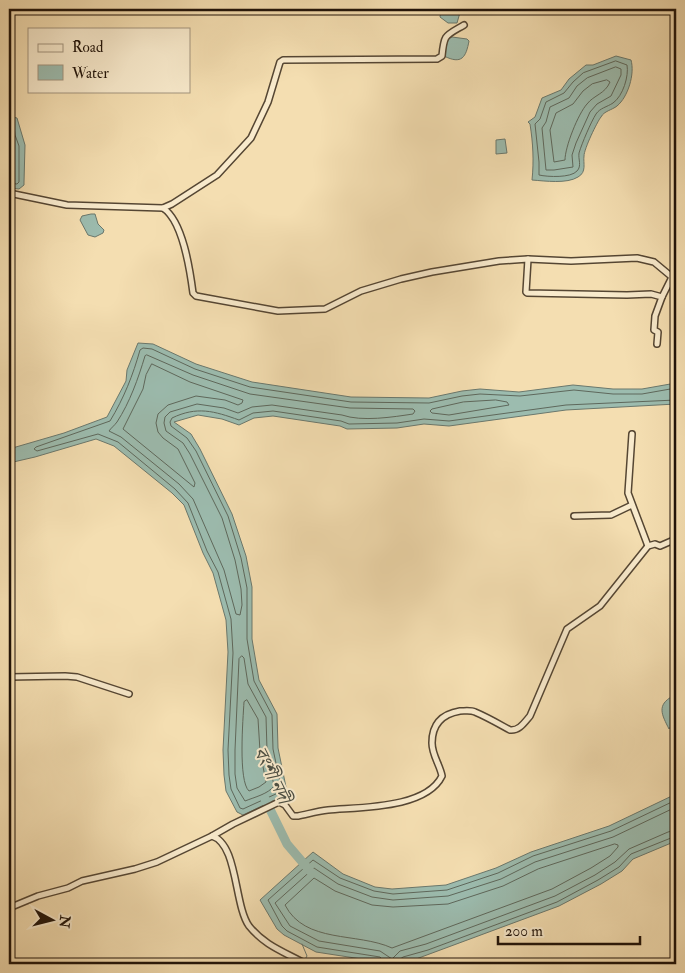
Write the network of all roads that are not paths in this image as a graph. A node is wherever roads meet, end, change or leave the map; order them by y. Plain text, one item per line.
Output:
1 (464, 25) dead end
2 (9, 193) edge
3 (163, 208) junction
4 (528, 259) junction
5 (674, 278) edge
6 (662, 297) junction
7 (657, 344) dead end
8 (632, 434) dead end
9 (632, 504) junction
10 (574, 516) dead end
11 (676, 539) edge
12 (648, 546) junction
13 (9, 677) edge
14 (129, 694) dead end
15 (212, 836) junction
16 (9, 908) edge
17 (304, 963) edge

1 - 3 street
2 - 3 street
3 - 4 street
4 - 5 street
4 - 6 street
5 - 6 street
6 - 7 street
8 - 9 street
9 - 10 street
9 - 12 street
11 - 12 street
12 - 15 street
13 - 14 street
15 - 16 street
15 - 17 street

